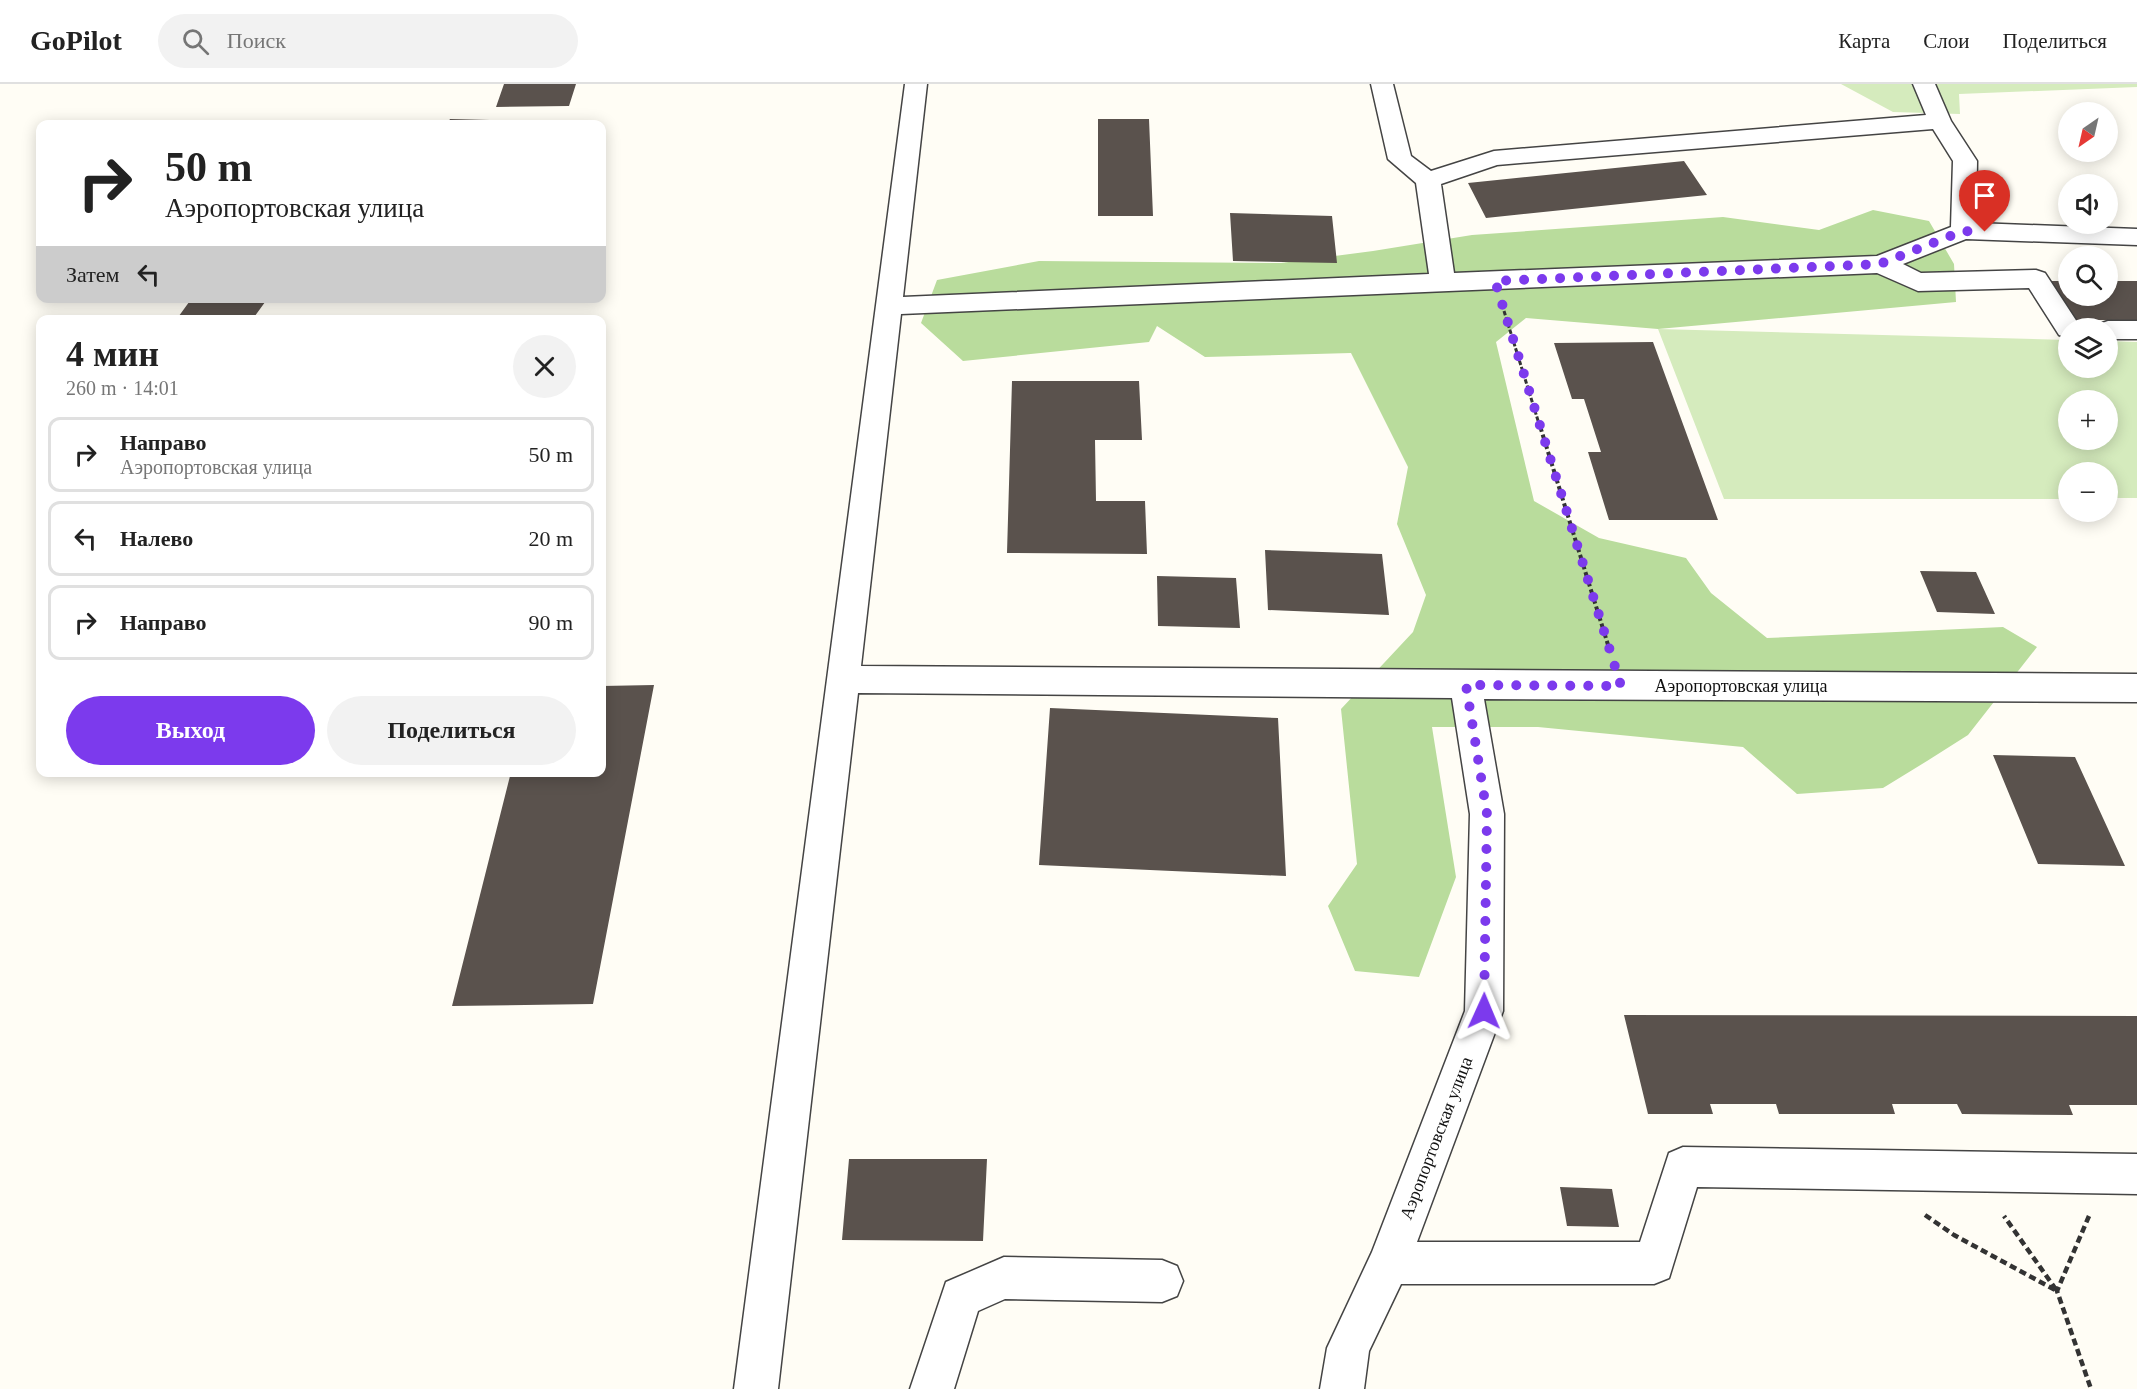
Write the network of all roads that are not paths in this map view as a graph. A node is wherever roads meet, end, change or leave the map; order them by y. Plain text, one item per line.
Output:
1 (916, 84) edge
2 (1382, 84) edge
3 (1924, 84) edge
4 (1940, 121) junction
5 (1428, 180) junction
6 (1963, 231) junction
7 (2137, 237) edge
8 (1880, 264) junction
9 (1443, 283) junction
10 (889, 306) junction
11 (2061, 318) edge
12 (2118, 330) edge
13 (2137, 330) edge
14 (843, 679) junction
15 (1466, 685) junction
16 (2137, 688) edge
17 (2122, 1174) edge
18 (1389, 1263) junction
19 (1162, 1281) dead end
20 (756, 1389) edge
21 (932, 1389) edge
22 (1342, 1389) edge

1 - 10 street
2 - 5 street
3 - 4 street
4 - 5 street
4 - 6 street
5 - 9 street
6 - 7 street
6 - 8 street
8 - 9 street
8 - 11 street
9 - 10 street
10 - 14 street
12 - 13 street
14 - 15 street
14 - 20 street
15 - 16 street, Аэропортовская улица
15 - 18 street, Аэропортовская улица
17 - 18 street
18 - 22 street, Аэропортовская улица
19 - 21 street

